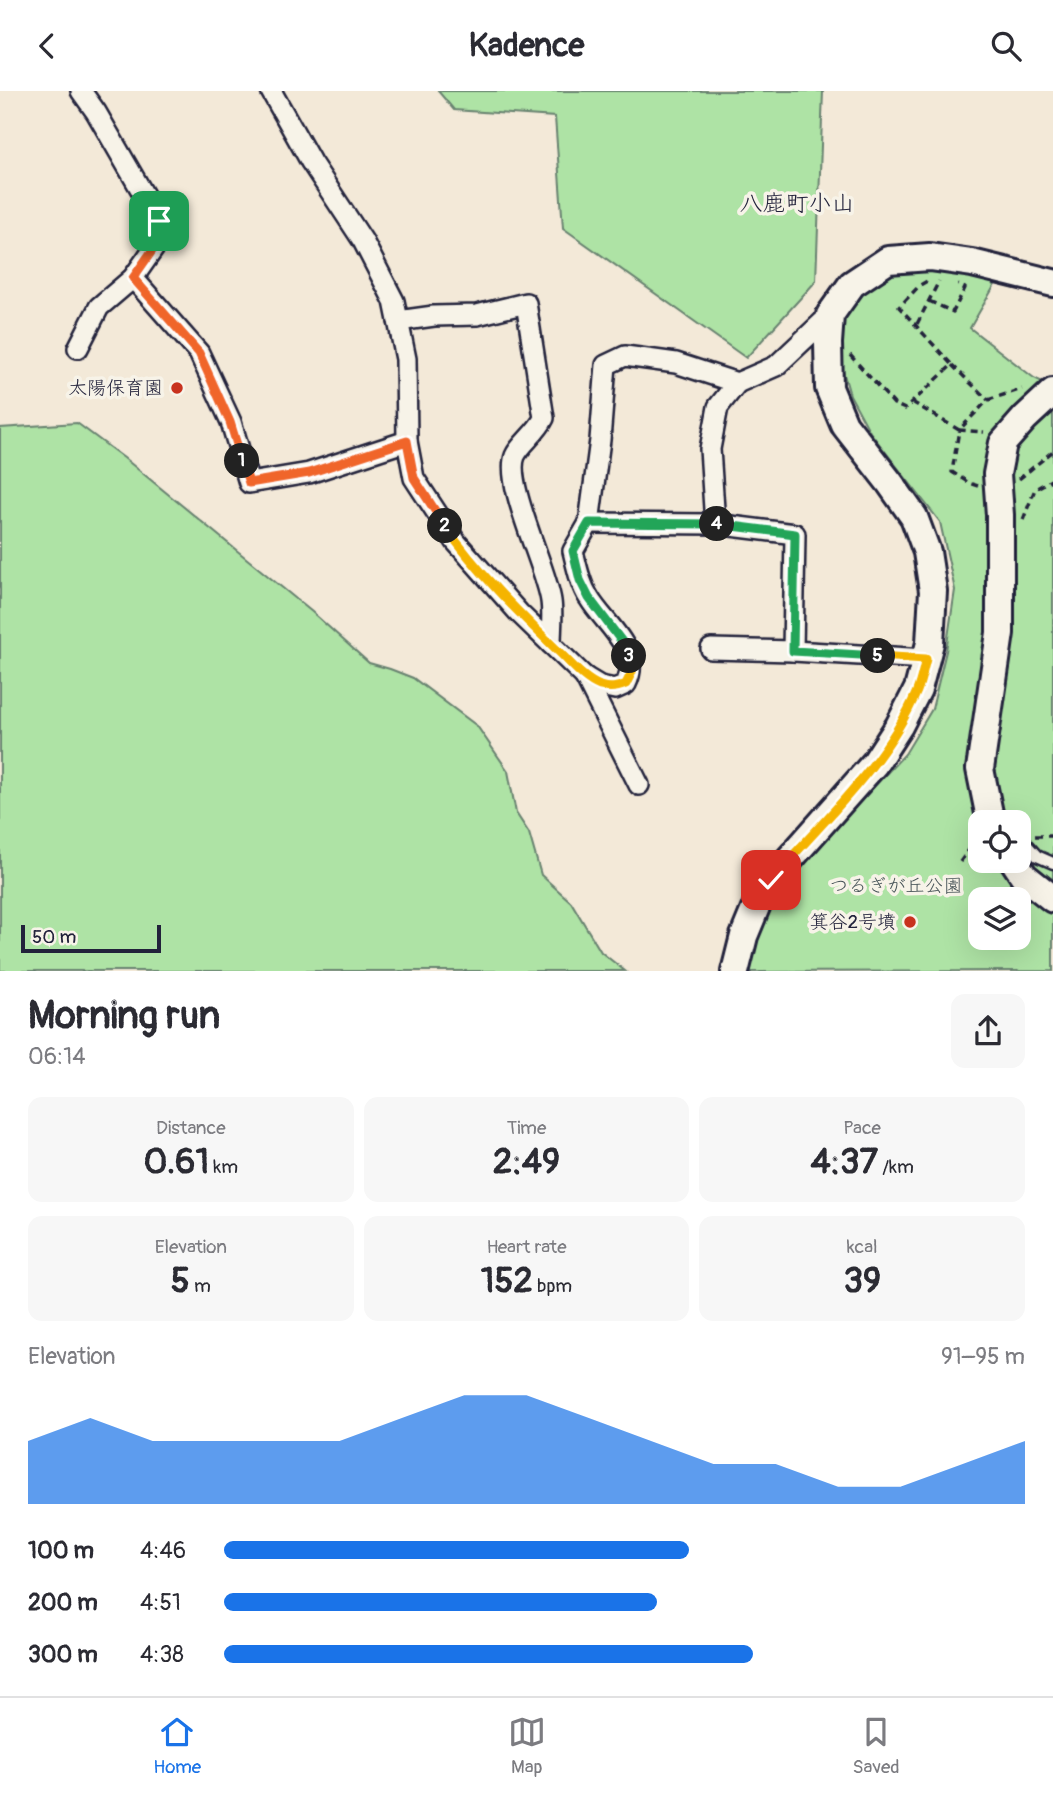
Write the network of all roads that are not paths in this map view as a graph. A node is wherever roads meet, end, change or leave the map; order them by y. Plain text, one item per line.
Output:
1 (81, 91) edge
2 (271, 91) edge
3 (133, 278) junction
4 (1053, 283) edge
5 (830, 315) junction
6 (398, 321) junction
7 (79, 348) dead end
8 (737, 383) junction
9 (1053, 391) edge
10 (407, 441) junction
11 (589, 523) junction
12 (715, 524) junction
13 (551, 644) junction
14 (711, 649) dead end
15 (793, 651) junction
16 (926, 659) junction
17 (585, 677) junction
18 (639, 785) dead end
19 (993, 810) edge
20 (1031, 849) edge
21 (1053, 863) edge
22 (1022, 873) edge
23 (1053, 899) edge
24 (736, 971) edge

1 - 3 street
2 - 6 street
3 - 7 street
3 - 10 street
4 - 5 street
5 - 8 street
5 - 16 street
6 - 10 street
6 - 13 street
8 - 11 street
8 - 12 street
9 - 19 street
10 - 13 street
11 - 12 street
11 - 17 street
12 - 15 street
13 - 17 street
14 - 15 street
15 - 16 street
16 - 24 street
17 - 18 street
20 - 21 lane
22 - 23 street

